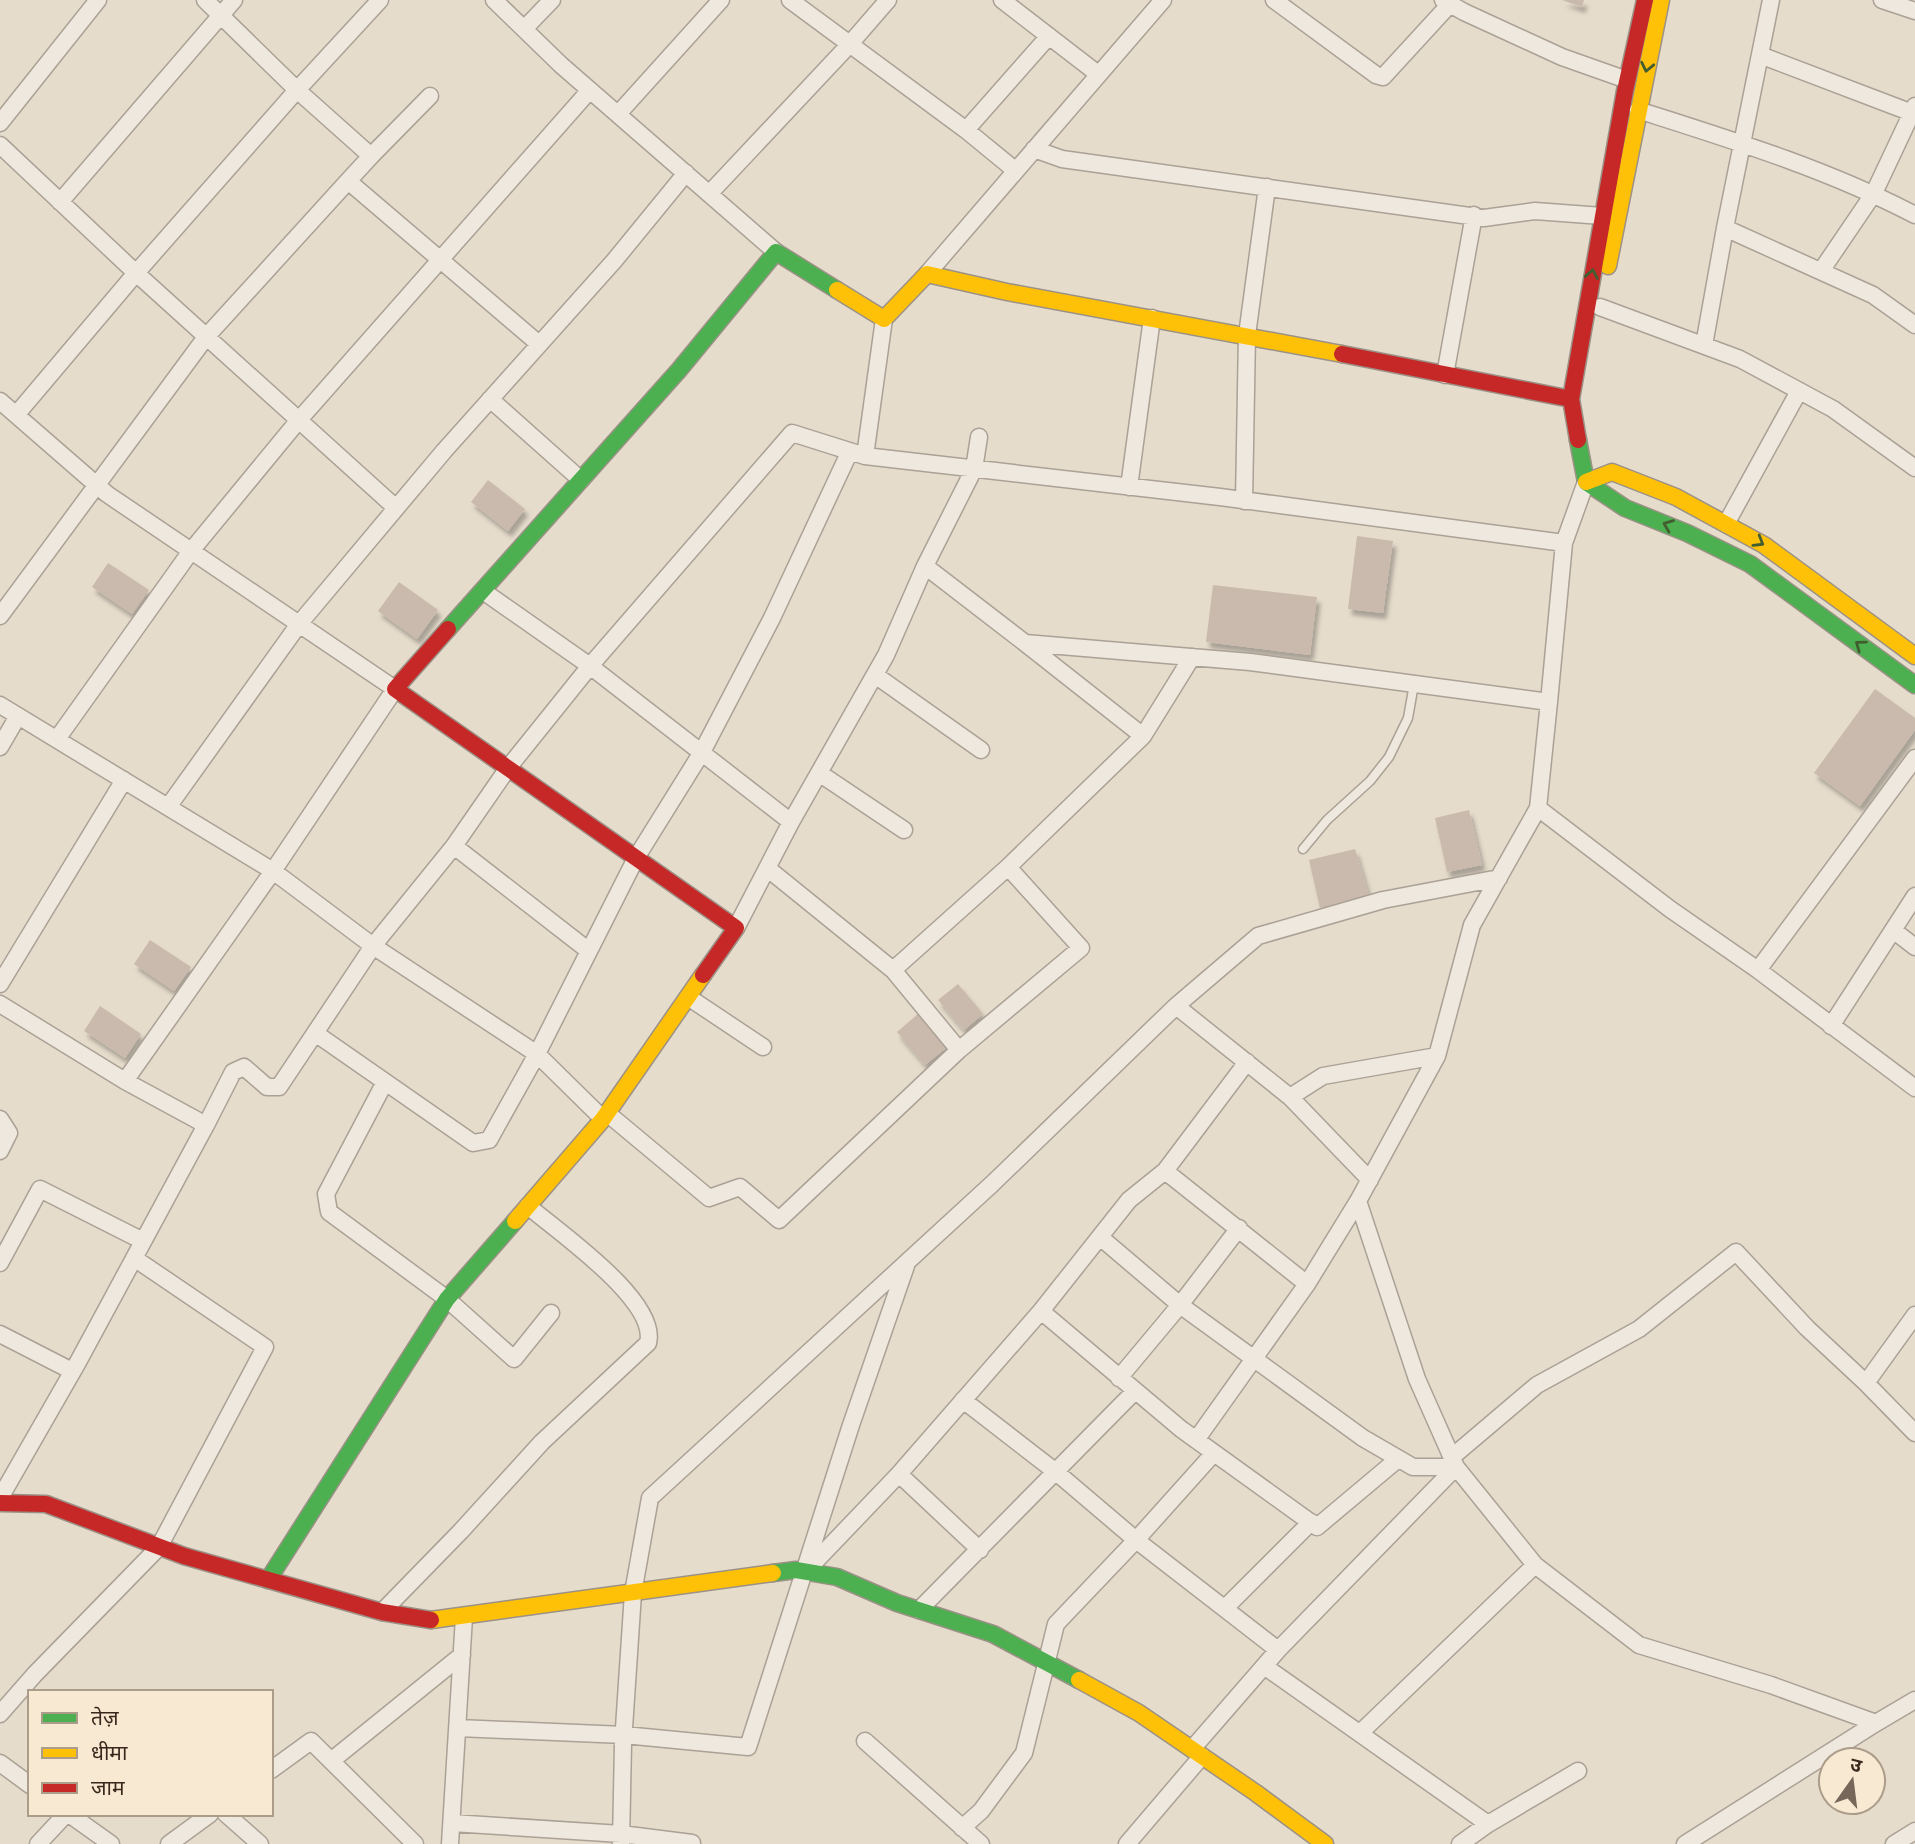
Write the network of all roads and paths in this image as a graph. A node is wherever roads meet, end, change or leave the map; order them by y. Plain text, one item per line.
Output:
1 (98, 0) edge
2 (205, 0) edge
3 (234, 0) edge
4 (380, 0) edge
5 (494, 0) edge
6 (552, 0) edge
7 (722, 0) edge
8 (790, 0) edge
9 (888, 0) edge
10 (1002, 0) edge
11 (1163, 0) edge
12 (1274, 0) edge
13 (1645, 0) edge
14 (1661, 0) edge
15 (1771, 0) edge
16 (1882, 0) edge
17 (1456, 4) edge
18 (1915, 11) edge
19 (220, 15) junction
20 (524, 29) junction
21 (1049, 36) junction
22 (849, 45) junction
23 (1760, 55) junction
24 (1098, 74) junction
25 (1628, 79) junction
26 (297, 90) junction
27 (590, 90) junction
28 (430, 96) dead end
29 (1638, 110) junction
30 (1914, 111) edge
31 (618, 114) junction
32 (0, 123) edge
33 (966, 131) junction
34 (1742, 143) junction
35 (0, 145) edge
36 (1034, 149) junction
37 (371, 156) junction
38 (1016, 171) junction
39 (686, 173) junction
40 (348, 181) junction
41 (1267, 187) junction
42 (1874, 193) junction
43 (709, 194) junction
44 (60, 201) junction
45 (1474, 215) junction
46 (1915, 215) edge
47 (1602, 216) junction
48 (1725, 228) junction
49 (776, 252) junction
50 (441, 261) junction
51 (1821, 271) junction
52 (136, 273) junction
53 (927, 274) junction
54 (1600, 307) junction
55 (1152, 318) junction
56 (884, 319) junction
57 (1915, 325) edge
58 (1247, 335) junction
59 (206, 337) junction
60 (539, 344) junction
61 (1704, 345) junction
62 (1445, 375) junction
63 (1799, 391) junction
64 (490, 399) junction
65 (0, 401) edge
66 (1572, 407) junction
67 (16, 415) junction
68 (298, 421) junction
69 (979, 437) dead end
70 (858, 454) junction
71 (1915, 468) edge
72 (974, 469) junction
73 (581, 480) junction
74 (1586, 482) junction
75 (98, 486) junction
76 (1129, 487) junction
77 (1244, 500) junction
78 (396, 508) junction
79 (1726, 524) junction
80 (1564, 543) junction
81 (191, 551) junction
82 (925, 566) junction
83 (482, 591) junction
84 (0, 616) edge
85 (299, 624) junction
86 (1025, 643) junction
87 (1915, 656) edge
88 (1192, 657) junction
89 (590, 666) junction
90 (875, 675) junction
91 (1414, 684) junction
92 (1915, 685) edge
93 (395, 689) junction
94 (1549, 702) junction
95 (0, 705) edge
96 (18, 716) junction
97 (1143, 736) junction
98 (57, 739) junction
99 (0, 747) edge
100 (981, 750) dead end
101 (702, 752) junction
102 (1915, 758) edge
103 (508, 768) junction
104 (819, 773) junction
105 (124, 780) junction
106 (168, 807) junction
107 (1538, 808) junction
108 (791, 821) junction
109 (904, 830) dead end
110 (454, 846) junction
111 (1303, 849) dead end
112 (636, 858) junction
113 (1008, 867) junction
114 (767, 868) junction
115 (273, 871) junction
116 (1499, 878) junction
117 (1915, 896) edge
118 (736, 928) junction
119 (1893, 930) junction
120 (373, 946) junction
121 (1915, 947) edge
122 (589, 951) junction
123 (893, 970) junction
124 (1758, 970) junction
125 (0, 984) edge
126 (688, 997) junction
127 (0, 1004) edge
128 (1176, 1006) junction
129 (1831, 1026) junction
130 (315, 1033) junction
131 (763, 1047) dead end
132 (959, 1050) junction
133 (537, 1054) junction
134 (1437, 1056) junction
135 (1247, 1062) junction
136 (125, 1081) junction
137 (385, 1082) junction
138 (1915, 1088) edge
139 (1290, 1097) junction
140 (605, 1116) junction
141 (0, 1119) edge
142 (206, 1125) junction
143 (0, 1151) edge
144 (1165, 1171) junction
145 (1370, 1180) junction
146 (1358, 1200) junction
147 (528, 1206) junction
148 (1239, 1228) junction
149 (1100, 1237) junction
150 (143, 1241) junction
151 (134, 1258) junction
152 (908, 1261) junction
153 (0, 1263) edge
154 (1307, 1284) junction
155 (447, 1299) junction
156 (1180, 1305) junction
157 (1041, 1311) junction
158 (551, 1313) dead end
159 (1915, 1315) edge
160 (0, 1334) edge
161 (1254, 1360) junction
162 (72, 1371) junction
163 (1119, 1378) junction
164 (1866, 1383) junction
165 (1135, 1391) junction
166 (963, 1400) junction
167 (1915, 1433) edge
168 (1196, 1440) junction
169 (1214, 1452) junction
170 (1398, 1459) junction
171 (1454, 1462) junction
172 (1056, 1472) junction
173 (899, 1474) junction
174 (1, 1494) edge
175 (1311, 1522) junction
176 (1136, 1540) junction
177 (159, 1547) junction
178 (980, 1550) junction
179 (1535, 1565) junction
180 (806, 1572) junction
181 (268, 1580) junction
182 (634, 1593) junction
183 (1224, 1608) junction
184 (919, 1610) junction
185 (382, 1612) junction
186 (464, 1617) junction
187 (1278, 1650) junction
188 (462, 1655) junction
189 (1047, 1664) junction
190 (1264, 1666) junction
191 (1915, 1700) edge
192 (0, 1714) edge
193 (1876, 1723) junction
194 (458, 1728) junction
195 (1360, 1733) junction
196 (624, 1735) junction
197 (865, 1741) dead end
198 (1197, 1753) junction
199 (331, 1761) junction
200 (0, 1763) edge
201 (273, 1769) edge
202 (1578, 1771) dead end
203 (28, 1784) edge
204 (66, 1816) edge
205 (71, 1816) edge
206 (206, 1816) edge
207 (228, 1816) edge
208 (452, 1823) junction
209 (1488, 1824) junction
210 (962, 1828) junction
211 (1915, 1830) edge
212 (621, 1839) edge
213 (1133, 1842) edge
214 (692, 1843) edge
215 (38, 1844) edge
216 (111, 1844) edge
217 (169, 1844) edge
218 (260, 1844) edge
219 (415, 1844) edge
220 (450, 1844) edge
221 (981, 1844) edge
222 (1325, 1844) edge
223 (1460, 1844) edge
224 (1685, 1844) edge
225 (1894, 1844) edge

1 - 32 street
2 - 19 street
3 - 19 street
4 - 26 street
5 - 20 street
6 - 20 street
7 - 31 street
8 - 22 street
9 - 22 street
10 - 21 street
11 - 24 street
12 - 17 street
13 - 25 street
14 -> 29 street
15 - 23 street
16 - 18 street
17 - 25 street
19 - 26 street
19 - 44 street
20 - 27 street
21 - 24 street
21 - 33 street
22 - 33 street
22 - 43 street
23 - 30 street
23 - 34 street
24 - 36 street
25 - 47 street
26 - 37 street
26 - 52 street
27 - 31 street
27 - 50 street
28 - 37 street
29 - 34 street
29 - 54 street
30 - 42 street
31 - 39 street
33 - 38 street
34 - 42 street
34 - 48 street
35 - 44 street
36 - 38 street
36 - 41 street
37 - 40 street
38 - 53 street
39 - 43 street
39 - 60 street
40 - 50 street
40 - 59 street
41 - 45 street
41 - 58 street
42 - 46 street
42 - 51 street
43 - 49 street
44 - 52 street
45 - 47 street
45 - 62 street
66 -> 47 street
48 - 51 street
48 - 61 street
49 - 56 street
49 - 73 street
50 - 60 street
50 - 68 street
51 - 57 street
52 - 59 street
52 - 67 street
53 - 55 street
53 - 56 street
54 - 61 street
54 - 66 street
55 - 58 street
55 - 76 street
56 - 70 street
58 - 62 street
58 - 77 street
59 - 68 street
59 - 75 street
60 - 64 street
61 - 63 street
62 - 66 street
63 - 71 street
63 - 79 street
64 - 73 street
64 - 78 street
65 - 67 street
66 - 74 street
67 - 75 street
68 - 78 street
68 - 81 street
69 - 72 street
70 - 72 street
70 - 89 street
70 - 101 street
72 - 76 street
72 - 82 street
73 - 83 street
74 - 79 street
74 - 80 street
92 -> 74 street
75 - 81 street
75 - 84 street
76 - 77 street
77 - 80 street
78 - 85 street
79 -> 87 street
80 - 94 street
81 - 85 street
81 - 98 street
82 - 86 street
82 - 90 street
83 - 89 street
83 - 93 street
85 - 93 street
85 - 106 street
86 - 88 street
86 - 97 street
88 - 91 street
88 - 97 street
89 - 101 street
89 - 103 street
90 - 100 street
90 - 104 street
91 - 94 street
91 - 111 lane
93 - 103 street
93 - 115 street
94 - 107 street
95 - 96 street
96 - 98 street
96 - 99 street
97 - 113 street
98 - 105 street
101 - 108 street
101 - 112 street
102 - 124 street
103 - 110 street
103 - 112 street
104 - 108 street
104 - 109 street
105 - 106 street
105 - 125 street
106 - 115 street
107 - 116 street
107 - 124 street
108 - 114 street
110 - 120 street
110 - 122 street
112 - 118 street
112 - 122 street
113 - 123 street
113 - 132 street
114 - 118 street
114 - 123 street
115 - 120 street
115 - 136 street
116 - 128 street
116 - 134 street
117 - 119 street
118 - 126 street
119 - 121 street
119 - 129 street
120 - 130 street
120 - 133 street
122 - 133 street
123 - 132 street
124 - 129 street
126 - 131 street
126 - 140 street
127 - 136 street
128 - 135 street
128 - 152 street
129 - 138 street
130 - 137 street
130 - 142 street
132 - 140 street
133 - 137 street
133 - 140 street
134 - 139 street
134 - 145 street
135 - 139 street
135 - 144 street
136 - 142 street
137 - 155 street
139 - 145 street
140 - 147 street
141 - 143 street
142 - 150 street
144 - 148 street
144 - 149 street
145 - 146 street
146 - 154 street
146 - 171 street
147 - 155 street
147 - 185 street
148 - 154 street
148 - 156 street
149 - 156 street
149 - 157 street
150 - 151 street
150 - 153 street
151 - 162 street
151 - 177 street
152 - 180 street
152 - 182 street
154 - 161 street
155 - 158 street
155 - 181 street
156 - 161 street
156 - 163 street
157 - 163 street
157 - 166 street
159 - 164 street
160 - 162 street
161 - 168 street
161 - 170 street
162 - 174 street
163 - 165 street
164 - 167 street
164 - 171 street
165 - 168 street
165 - 172 street
166 - 172 street
166 - 173 street
168 - 169 street
169 - 175 street
169 - 176 street
170 - 171 street
170 - 175 street
171 - 179 street
171 - 187 street
172 - 176 street
172 - 178 street
173 - 178 street
173 - 180 street
174 - 177 street
175 - 183 street
176 - 183 street
176 - 189 street
177 - 181 street
177 - 192 street
178 - 184 street
179 - 193 street
179 - 195 street
180 - 182 street
180 - 184 street
180 - 196 street
181 - 185 street
182 - 186 street
182 - 196 street
183 - 187 street
184 - 189 street
185 - 186 street
186 - 188 street
187 - 190 street
188 - 194 street
188 - 199 street
189 - 198 street
189 - 210 street
190 - 195 street
190 - 198 street
191 - 193 street
193 - 224 street
194 - 196 street
194 - 208 street
195 - 209 street
196 - 212 street
197 - 210 street
198 - 213 street
198 - 222 street
199 - 201 street
199 - 219 street
200 - 203 street
202 - 209 street
204 - 215 street
205 - 216 street
206 - 217 street
207 - 218 street
208 - 212 street
208 - 220 street
209 - 223 street
210 - 221 street
211 - 225 street
212 - 214 street

